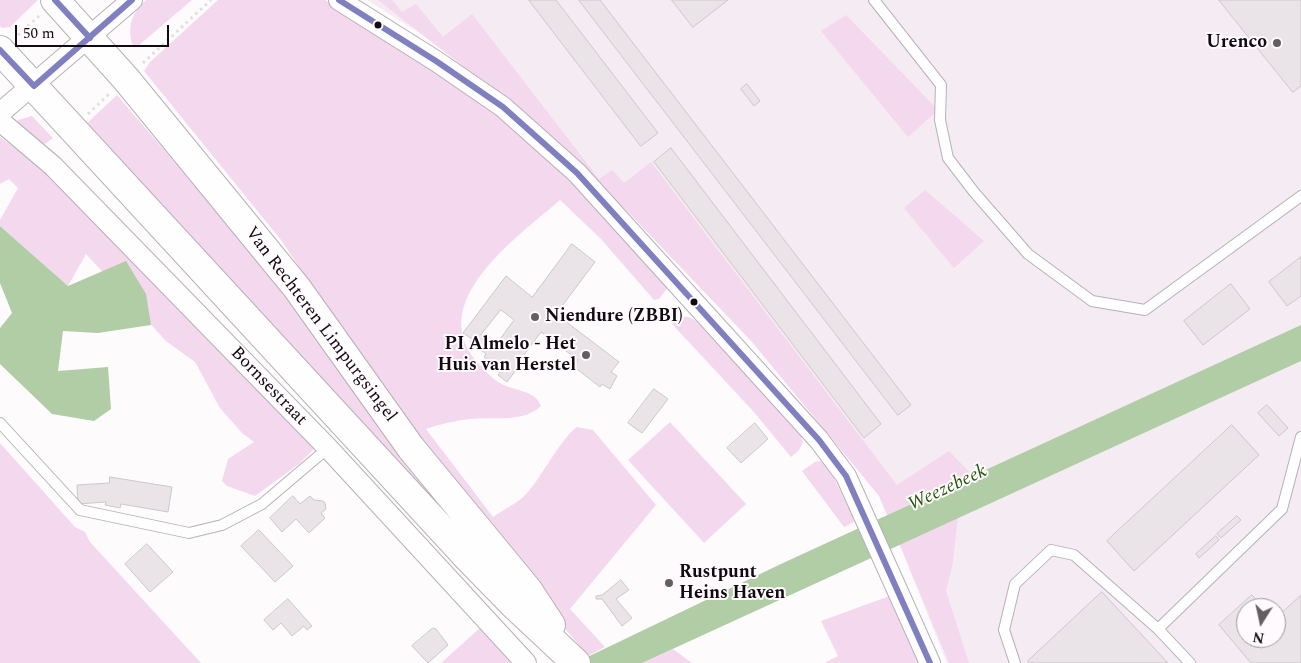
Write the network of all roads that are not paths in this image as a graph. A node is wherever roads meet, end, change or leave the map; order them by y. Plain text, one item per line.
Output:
1 (55, 0) edge
2 (132, 0) edge
3 (339, 0) edge
4 (874, 0) edge
5 (90, 38) junction
6 (0, 51) edge
7 (34, 86) junction
8 (0, 114) edge
9 (0, 121) edge
10 (1301, 196) edge
11 (0, 423) edge
12 (1301, 437) edge
13 (328, 448) junction
14 (1158, 629) junction
15 (575, 662) edge
16 (526, 663) edge
17 (930, 663) edge
18 (1015, 663) edge
19 (1190, 663) edge

1 - 5 main road, Van Rechteren Limpurgsingel
2 - 5 street
3 - 17 street
4 - 10 lane
5 - 7 street
5 - 15 main road, Van Rechteren Limpurgsingel
6 - 7 main road, Van Rechteren Limpurgsingel
7 - 8 street
7 - 15 main road, Van Rechteren Limpurgsingel
9 - 13 street, Bornsestraat
11 - 13 lane
12 - 14 lane
13 - 16 street, Bornsestraat
14 - 18 lane
14 - 19 lane

